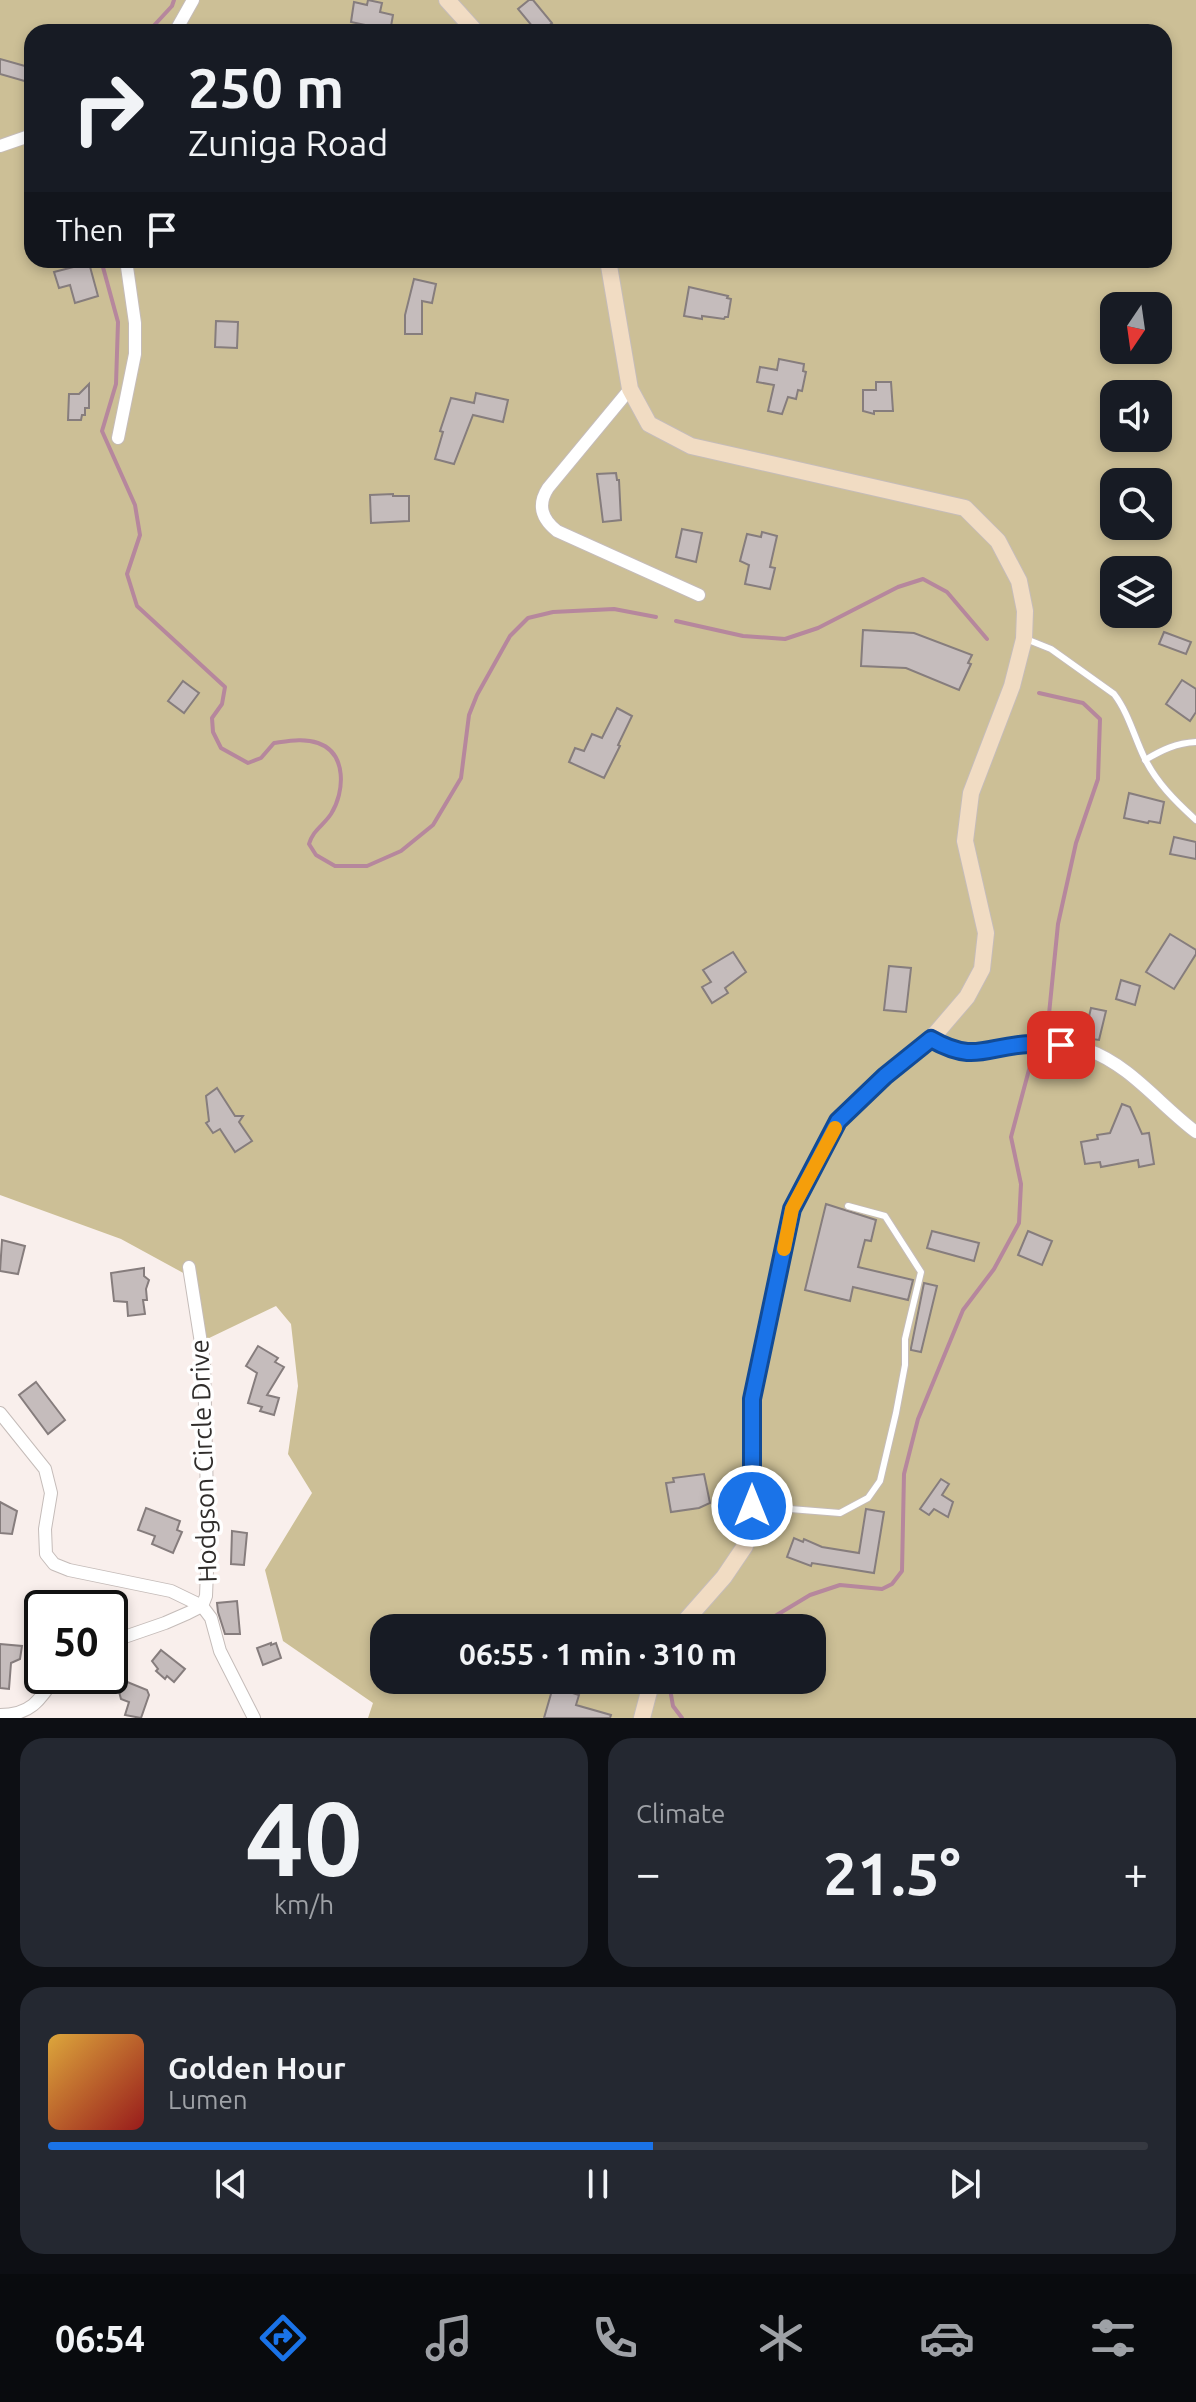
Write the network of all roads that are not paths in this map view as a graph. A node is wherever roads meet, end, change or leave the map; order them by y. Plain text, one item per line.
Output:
1 (193, 0) edge
2 (447, 0) edge
3 (180, 24) edge
4 (469, 24) edge
5 (24, 138) edge
6 (0, 146) edge
7 (127, 268) edge
8 (609, 268) edge
9 (630, 389) junction
10 (118, 438) dead end
11 (699, 595) dead end
12 (1024, 639) junction
13 (1196, 742) edge
14 (1145, 760) junction
15 (1196, 820) edge
16 (931, 1039) junction
17 (1196, 1132) edge
18 (848, 1206) dead end
19 (189, 1267) dead end
20 (0, 1413) edge
21 (752, 1506) junction
22 (202, 1606) junction
23 (691, 1614) edge
24 (128, 1636) edge
25 (45, 1694) edge
26 (648, 1694) edge
27 (0, 1715) edge
28 (254, 1718) edge
29 (642, 1718) edge

1 - 3 street
2 - 4 main road
5 - 6 street
7 - 10 street
8 - 9 main road
9 - 11 street
9 - 12 main road
12 - 14 lane
12 - 16 main road
13 - 14 lane
14 - 15 lane
16 - 17 street
16 - 21 main road
18 - 21 lane
19 - 22 street, Hodgson Circle Drive
20 - 22 street
21 - 23 main road
22 - 24 street
22 - 28 street
25 - 27 street
26 - 29 main road

